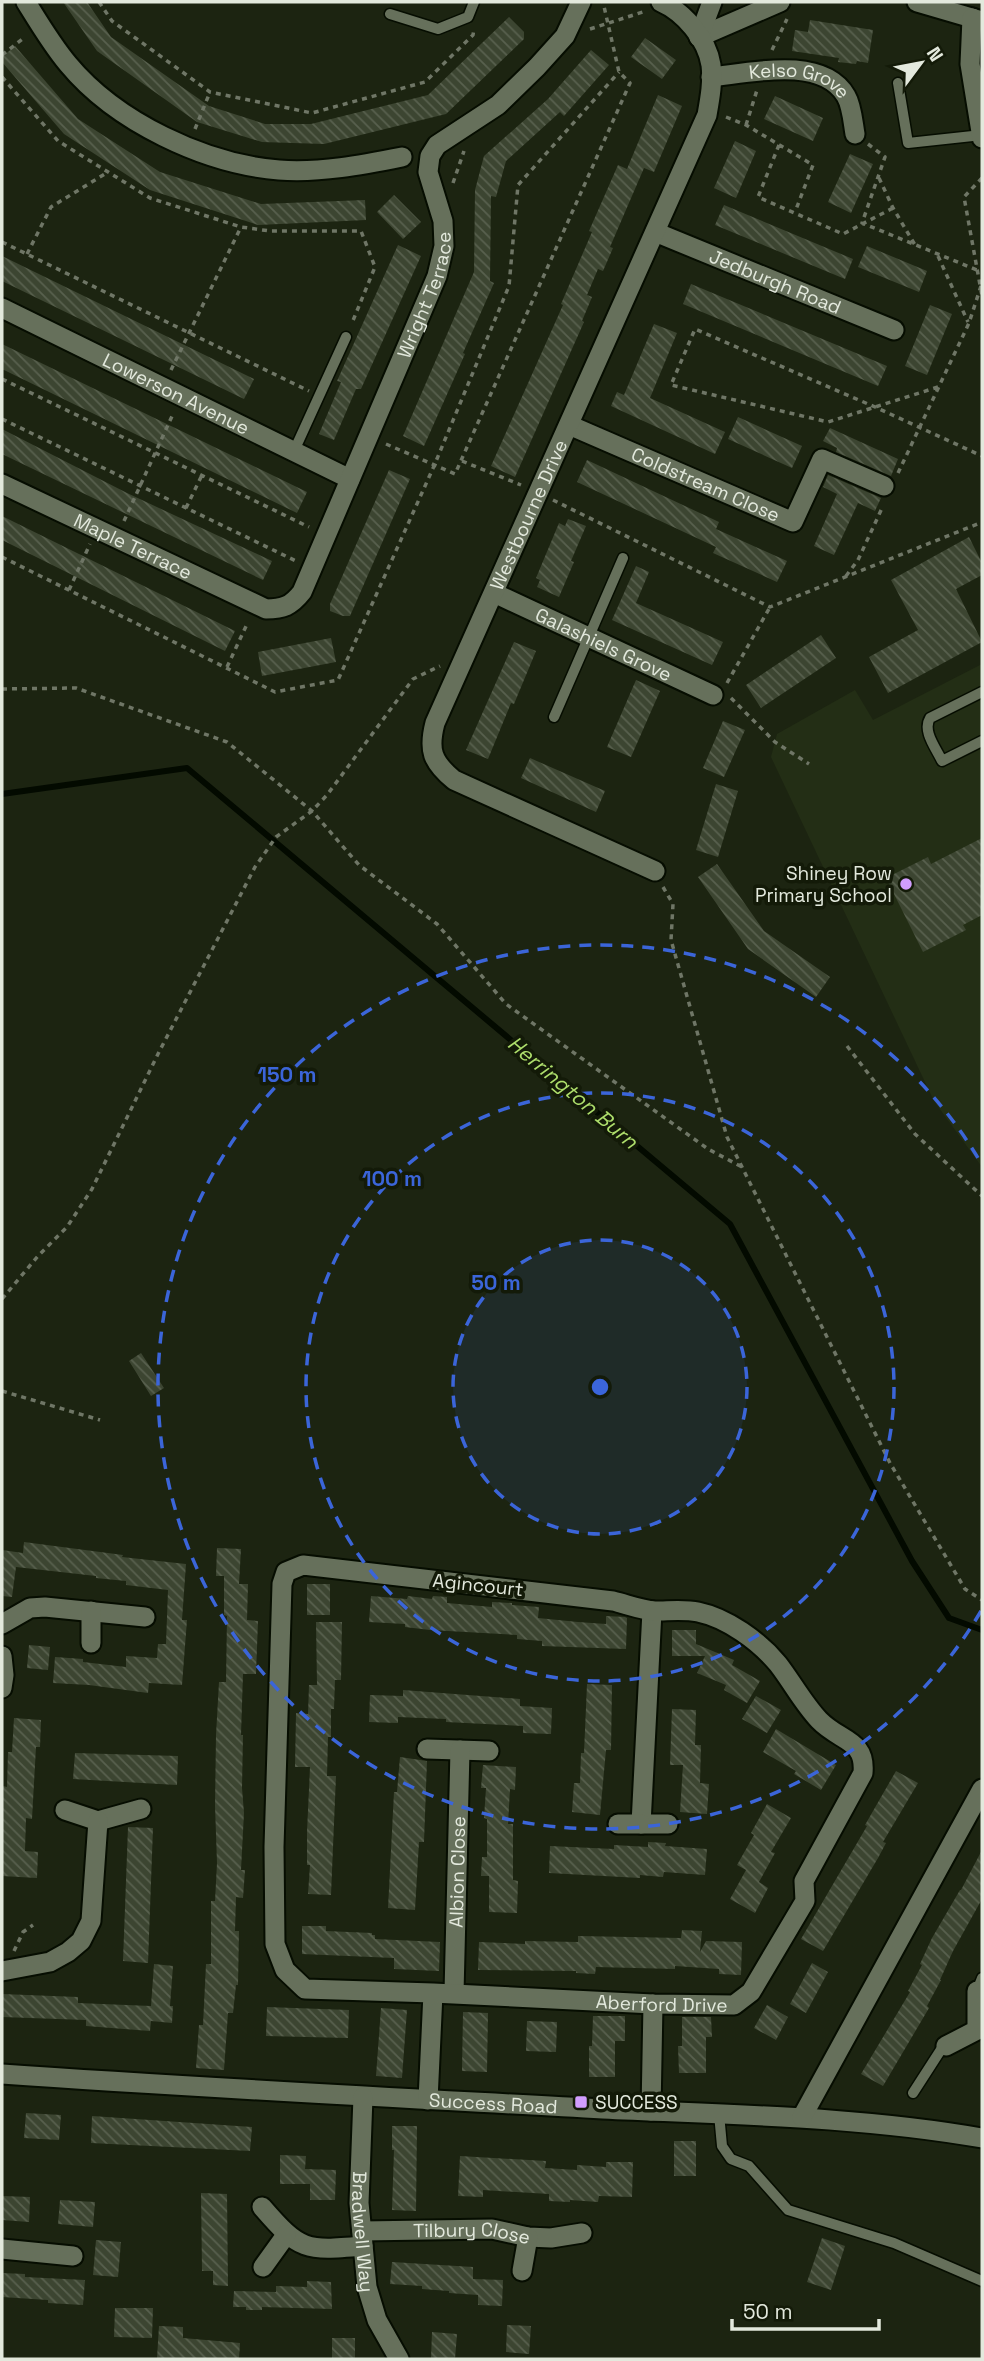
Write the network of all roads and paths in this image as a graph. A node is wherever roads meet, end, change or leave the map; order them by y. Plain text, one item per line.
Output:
1 (26, 2) edge
2 (99, 2) edge
3 (474, 2) edge
4 (581, 2) edge
5 (603, 2) edge
6 (712, 2) edge
7 (780, 2) edge
8 (918, 2) edge
9 (664, 3) edge
10 (390, 14) dead end
11 (468, 17) junction
12 (977, 20) edge
13 (608, 23) junction
14 (40, 24) junction
15 (565, 36) junction
16 (700, 38) junction
17 (2, 55) edge
18 (2, 77) edge
19 (711, 77) junction
20 (898, 83) dead end
21 (210, 92) junction
22 (708, 110) junction
23 (468, 126) junction
24 (855, 134) joint
25 (982, 137) edge
26 (779, 145) junction
27 (187, 147) junction
28 (402, 157) dead end
29 (108, 172) junction
30 (878, 176) dead end
31 (982, 178) edge
32 (439, 200) junction
33 (893, 208) junction
34 (795, 212) junction
35 (862, 223) junction
36 (241, 227) junction
37 (655, 232) junction
38 (2, 242) edge
39 (915, 245) junction
40 (27, 254) junction
41 (937, 254) junction
42 (977, 270) junction
43 (981, 286) edge
44 (982, 296) edge
45 (2, 308) edge
46 (969, 323) junction
47 (894, 330) dead end
48 (188, 334) junction
49 (346, 337) joint
50 (2, 379) edge
51 (163, 387) junction
52 (939, 387) junction
53 (181, 396) junction
54 (319, 396) junction
55 (875, 407) junction
56 (2, 419) edge
57 (569, 425) junction
58 (919, 427) junction
59 (369, 436) junction
60 (294, 451) junction
61 (156, 453) junction
62 (982, 456) edge
63 (462, 461) junction
64 (202, 475) junction
65 (350, 479) junction
66 (2, 484) edge
67 (140, 486) junction
68 (889, 487) junction
69 (538, 492) junction
70 (186, 508) junction
71 (982, 524) edge
72 (97, 530) junction
73 (326, 535) junction
74 (116, 539) junction
75 (623, 558) dead end
76 (312, 569) junction
77 (845, 577) junction
78 (69, 590) dead end
79 (494, 593) junction
80 (261, 607) junction
81 (770, 607) junction
82 (588, 637) junction
83 (465, 656) junction
84 (227, 667) dead end
85 (2, 689) edge
86 (982, 692) edge
87 (713, 695) dead end
88 (554, 717) dead end
89 (982, 741) edge
90 (809, 764) dead end
91 (312, 811) junction
92 (654, 871) joint
93 (847, 1046) dead end
94 (742, 1167) junction
95 (982, 1196) edge
96 (2, 1299) edge
97 (2, 1391) edge
98 (100, 1420) dead end
99 (303, 1566) joint
100 (982, 1600) edge
101 (91, 1611) junction
102 (652, 1611) junction
103 (145, 1617) dead end
104 (2, 1624) edge
105 (91, 1643) dead end
106 (2, 1656) edge
107 (2, 1688) edge
108 (427, 1749) dead end
109 (460, 1750) junction
110 (489, 1751) dead end
111 (864, 1761) joint
112 (982, 1789) edge
113 (65, 1810) dead end
114 (141, 1810) dead end
115 (98, 1821) junction
116 (618, 1824) dead end
117 (641, 1824) junction
118 (668, 1824) dead end
119 (33, 1925) dead end
120 (8, 1970) edge
121 (980, 1985) edge
122 (433, 1993) junction
123 (454, 1993) junction
124 (653, 2004) junction
125 (980, 2031) edge
126 (947, 2046) joint
127 (2, 2074) edge
128 (913, 2093) dead end
129 (363, 2096) junction
130 (428, 2100) junction
131 (651, 2111) junction
132 (719, 2114) junction
133 (802, 2118) junction
134 (982, 2138) edge
135 (262, 2207) dead end
136 (582, 2232) dead end
137 (286, 2235) junction
138 (528, 2237) junction
139 (362, 2238) junction
140 (2, 2249) edge
141 (73, 2256) dead end
142 (263, 2267) dead end
143 (522, 2271) dead end
144 (982, 2281) edge
145 (400, 2359) edge

1 - 14 street
2 - 21 path
3 - 11 lane
4 - 15 street, Wright Terrace
5 - 13 path
6 - 16 street
7 - 16 street
8 - 12 street
9 - 13 path
9 - 16 street
10 - 11 lane
11 - 21 path
12 - 25 street
13 - 15 path
13 - 63 path
14 - 17 path
14 - 27 street
15 - 23 street, Wright Terrace
16 - 19 street, Westbourne Drive
18 - 29 path
19 - 22 street, Westbourne Drive
19 - 24 street, Kelso Grove
20 - 25 lane
21 - 27 path
22 - 26 path
22 - 37 street, Westbourne Drive
23 - 32 path
23 - 32 street, Wright Terrace
24 - 35 path
26 - 34 path
26 - 34 path
27 - 28 street
29 - 36 path
29 - 40 path
30 - 33 path
31 - 42 path
32 - 59 street, Wright Terrace
33 - 35 path
33 - 39 path
34 - 35 path
35 - 39 path
36 - 48 path
36 - 49 path
37 - 47 street, Jedburgh Road
37 - 57 street, Westbourne Drive
38 - 40 path
39 - 41 path
40 - 48 path
41 - 42 path
41 - 46 path
42 - 43 path
43 - 44 path
43 - 46 path
45 - 51 street, Lowerson Avenue
46 - 52 path
48 - 51 path
48 - 54 path
49 - 54 lane
50 - 61 path
51 - 53 street, Lowerson Avenue
52 - 55 path
52 - 58 path
53 - 60 street, Lowerson Avenue
53 - 61 path
54 - 60 lane
55 - 55 path
55 - 58 path
56 - 67 path
57 - 68 street, Coldstream Close
57 - 69 street, Westbourne Drive
58 - 62 path
58 - 68 path
59 - 63 path
59 - 65 street, Wright Terrace
60 - 65 street, Lowerson Avenue
61 - 64 path
61 - 67 path
63 - 69 path
64 - 70 path
64 - 73 path
65 - 73 street, Wright Terrace
66 - 72 street, Maple Terrace
67 - 70 path
67 - 74 path
68 - 77 path
69 - 79 street, Westbourne Drive
69 - 81 path
70 - 76 path
71 - 77 path
72 - 74 street, Maple Terrace
72 - 78 path
73 - 76 street, Wright Terrace
74 - 80 street, Maple Terrace
75 - 82 lane
76 - 80 street, Wright Terrace
77 - 81 path
79 - 82 street, Galashiels Grove
79 - 83 street, Westbourne Drive
80 - 84 path
81 - 90 path
82 - 87 street, Galashiels Grove
82 - 88 lane
83 - 91 path
83 - 92 street, Westbourne Drive
85 - 91 path
86 - 89 lane
91 - 94 path
91 - 96 path
92 - 94 path
93 - 95 path
94 - 100 path
97 - 98 path
99 - 102 street, Agincourt
99 - 122 street, Aberford Drive
101 - 103 street
101 - 104 street
101 - 105 street
102 - 111 street, Agincourt
102 - 117 street
106 - 107 street
108 - 109 street
109 - 110 street
109 - 123 street, Albion Close
111 - 124 street, Aberford Drive
112 - 133 street
113 - 115 street
114 - 115 street
115 - 120 street
116 - 117 street
117 - 118 street
119 - 120 path
121 - 125 street
122 - 123 street, Aberford Drive
122 - 130 street
123 - 124 street, Aberford Drive
124 - 131 street
125 - 126 street
126 - 128 lane
127 - 129 street, Success Road
129 - 130 street, Success Road
129 - 139 street, Bradwell Way
130 - 131 street, Success Road
131 - 132 street, Success Road
132 - 133 street, Success Road
132 - 144 lane
133 - 134 street, Success Road
135 - 137 street
136 - 138 street, Tilbury Close
137 - 139 street, Tilbury Close
137 - 142 street
138 - 139 street, Tilbury Close
138 - 143 street
139 - 145 street, Bradwell Way
140 - 141 street

